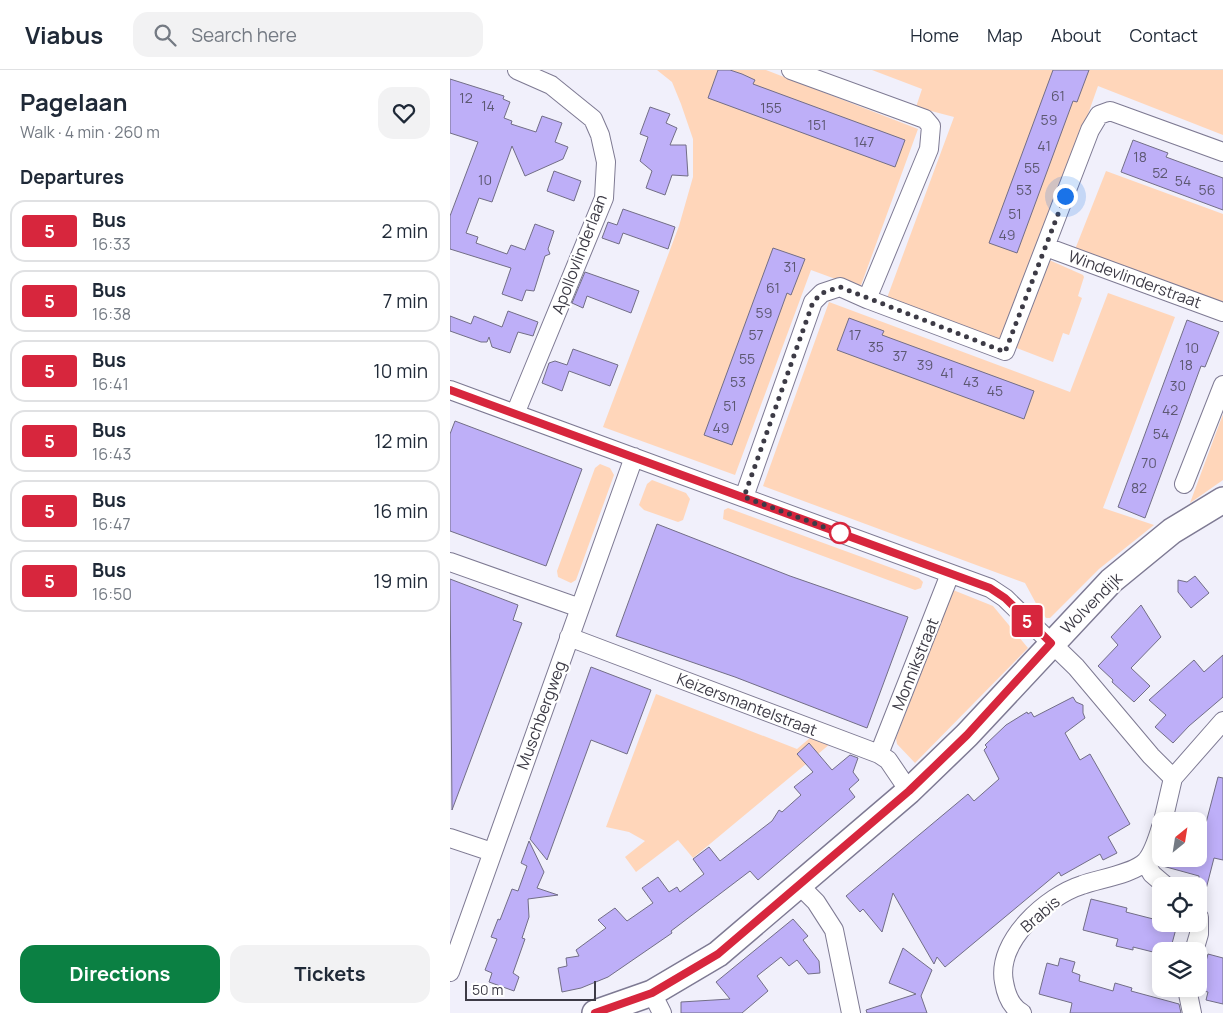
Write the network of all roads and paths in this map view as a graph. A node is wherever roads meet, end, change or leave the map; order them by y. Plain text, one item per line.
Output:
1 (517, 70) edge
2 (791, 70) edge
3 (1223, 152) edge
4 (1046, 247) junction
5 (867, 299) junction
6 (1223, 312) edge
7 (1223, 386) edge
8 (450, 390) edge
9 (515, 414) junction
10 (634, 457) junction
11 (1184, 484) dead end
12 (744, 497) junction
13 (1223, 500) edge
14 (450, 562) edge
15 (950, 574) junction
16 (580, 608) junction
17 (569, 637) junction
18 (1051, 643) junction
19 (1223, 721) edge
20 (1206, 739) junction
21 (1223, 742) edge
22 (879, 754) junction
23 (1173, 778) junction
24 (909, 791) junction
25 (1165, 812) edge
26 (450, 838) edge
27 (1152, 847) edge
28 (492, 852) junction
29 (1145, 862) junction
30 (1156, 877) edge
31 (800, 886) junction
32 (450, 972) edge
33 (1189, 997) edge
34 (657, 1003) edge
35 (596, 1013) edge
36 (851, 1013) edge
37 (1022, 1013) edge
38 (1192, 1013) edge

1 - 9 street, Apollovlinderlaan
2 - 5 street
3 - 4 street
4 - 5 street
4 - 6 street, Windevlinderstraat
5 - 12 street
7 - 11 street
8 - 9 street
9 - 10 street
10 - 12 street
10 - 16 street, Muschbergweg
12 - 15 street
13 - 18 street, Wolvendijk
14 - 16 street
15 - 18 street
15 - 22 street, Monnikstraat
16 - 17 street, Muschbergweg
17 - 22 street, Keizersmantelstraat
17 - 28 street, Muschbergweg
18 - 23 street
18 - 24 street, Wolvendijk
19 - 20 street
20 - 21 street
20 - 23 street
22 - 24 street, Keizersmantelstraat
23 - 25 street
24 - 31 street, Wolvendijk
26 - 28 street
27 - 29 street
28 - 32 street, Muschbergweg
29 - 30 street
29 - 37 street, Brabis
31 - 34 street, Wolvendijk
31 - 36 street
33 - 38 street
34 - 35 street, Wolvendijk

